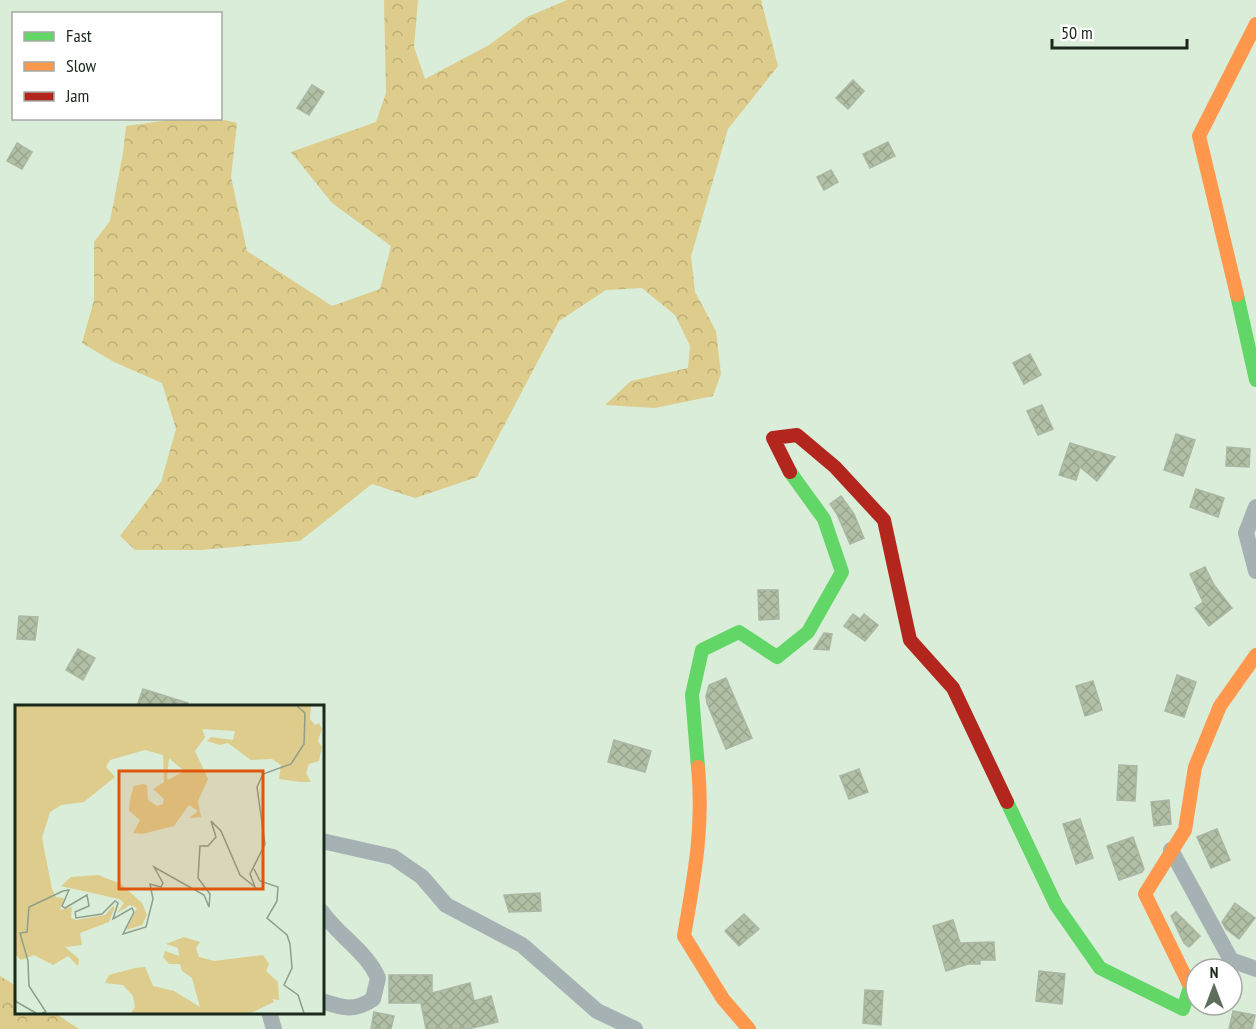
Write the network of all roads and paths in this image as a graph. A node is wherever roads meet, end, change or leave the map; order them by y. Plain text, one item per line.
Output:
1 (1256, 24) edge
2 (1256, 380) edge
3 (1256, 507) edge
4 (1256, 571) edge
5 (1256, 655) edge
6 (324, 841) edge
7 (1171, 850) junction
8 (324, 915) edge
9 (1256, 969) edge
10 (324, 1002) edge
11 (270, 1014) edge
12 (274, 1029) edge
13 (635, 1029) edge
14 (749, 1029) edge

1 - 2 street
3 - 4 street
5 - 7 street
6 - 13 street
7 - 9 street
7 - 14 street
8 - 10 street
11 - 12 street

